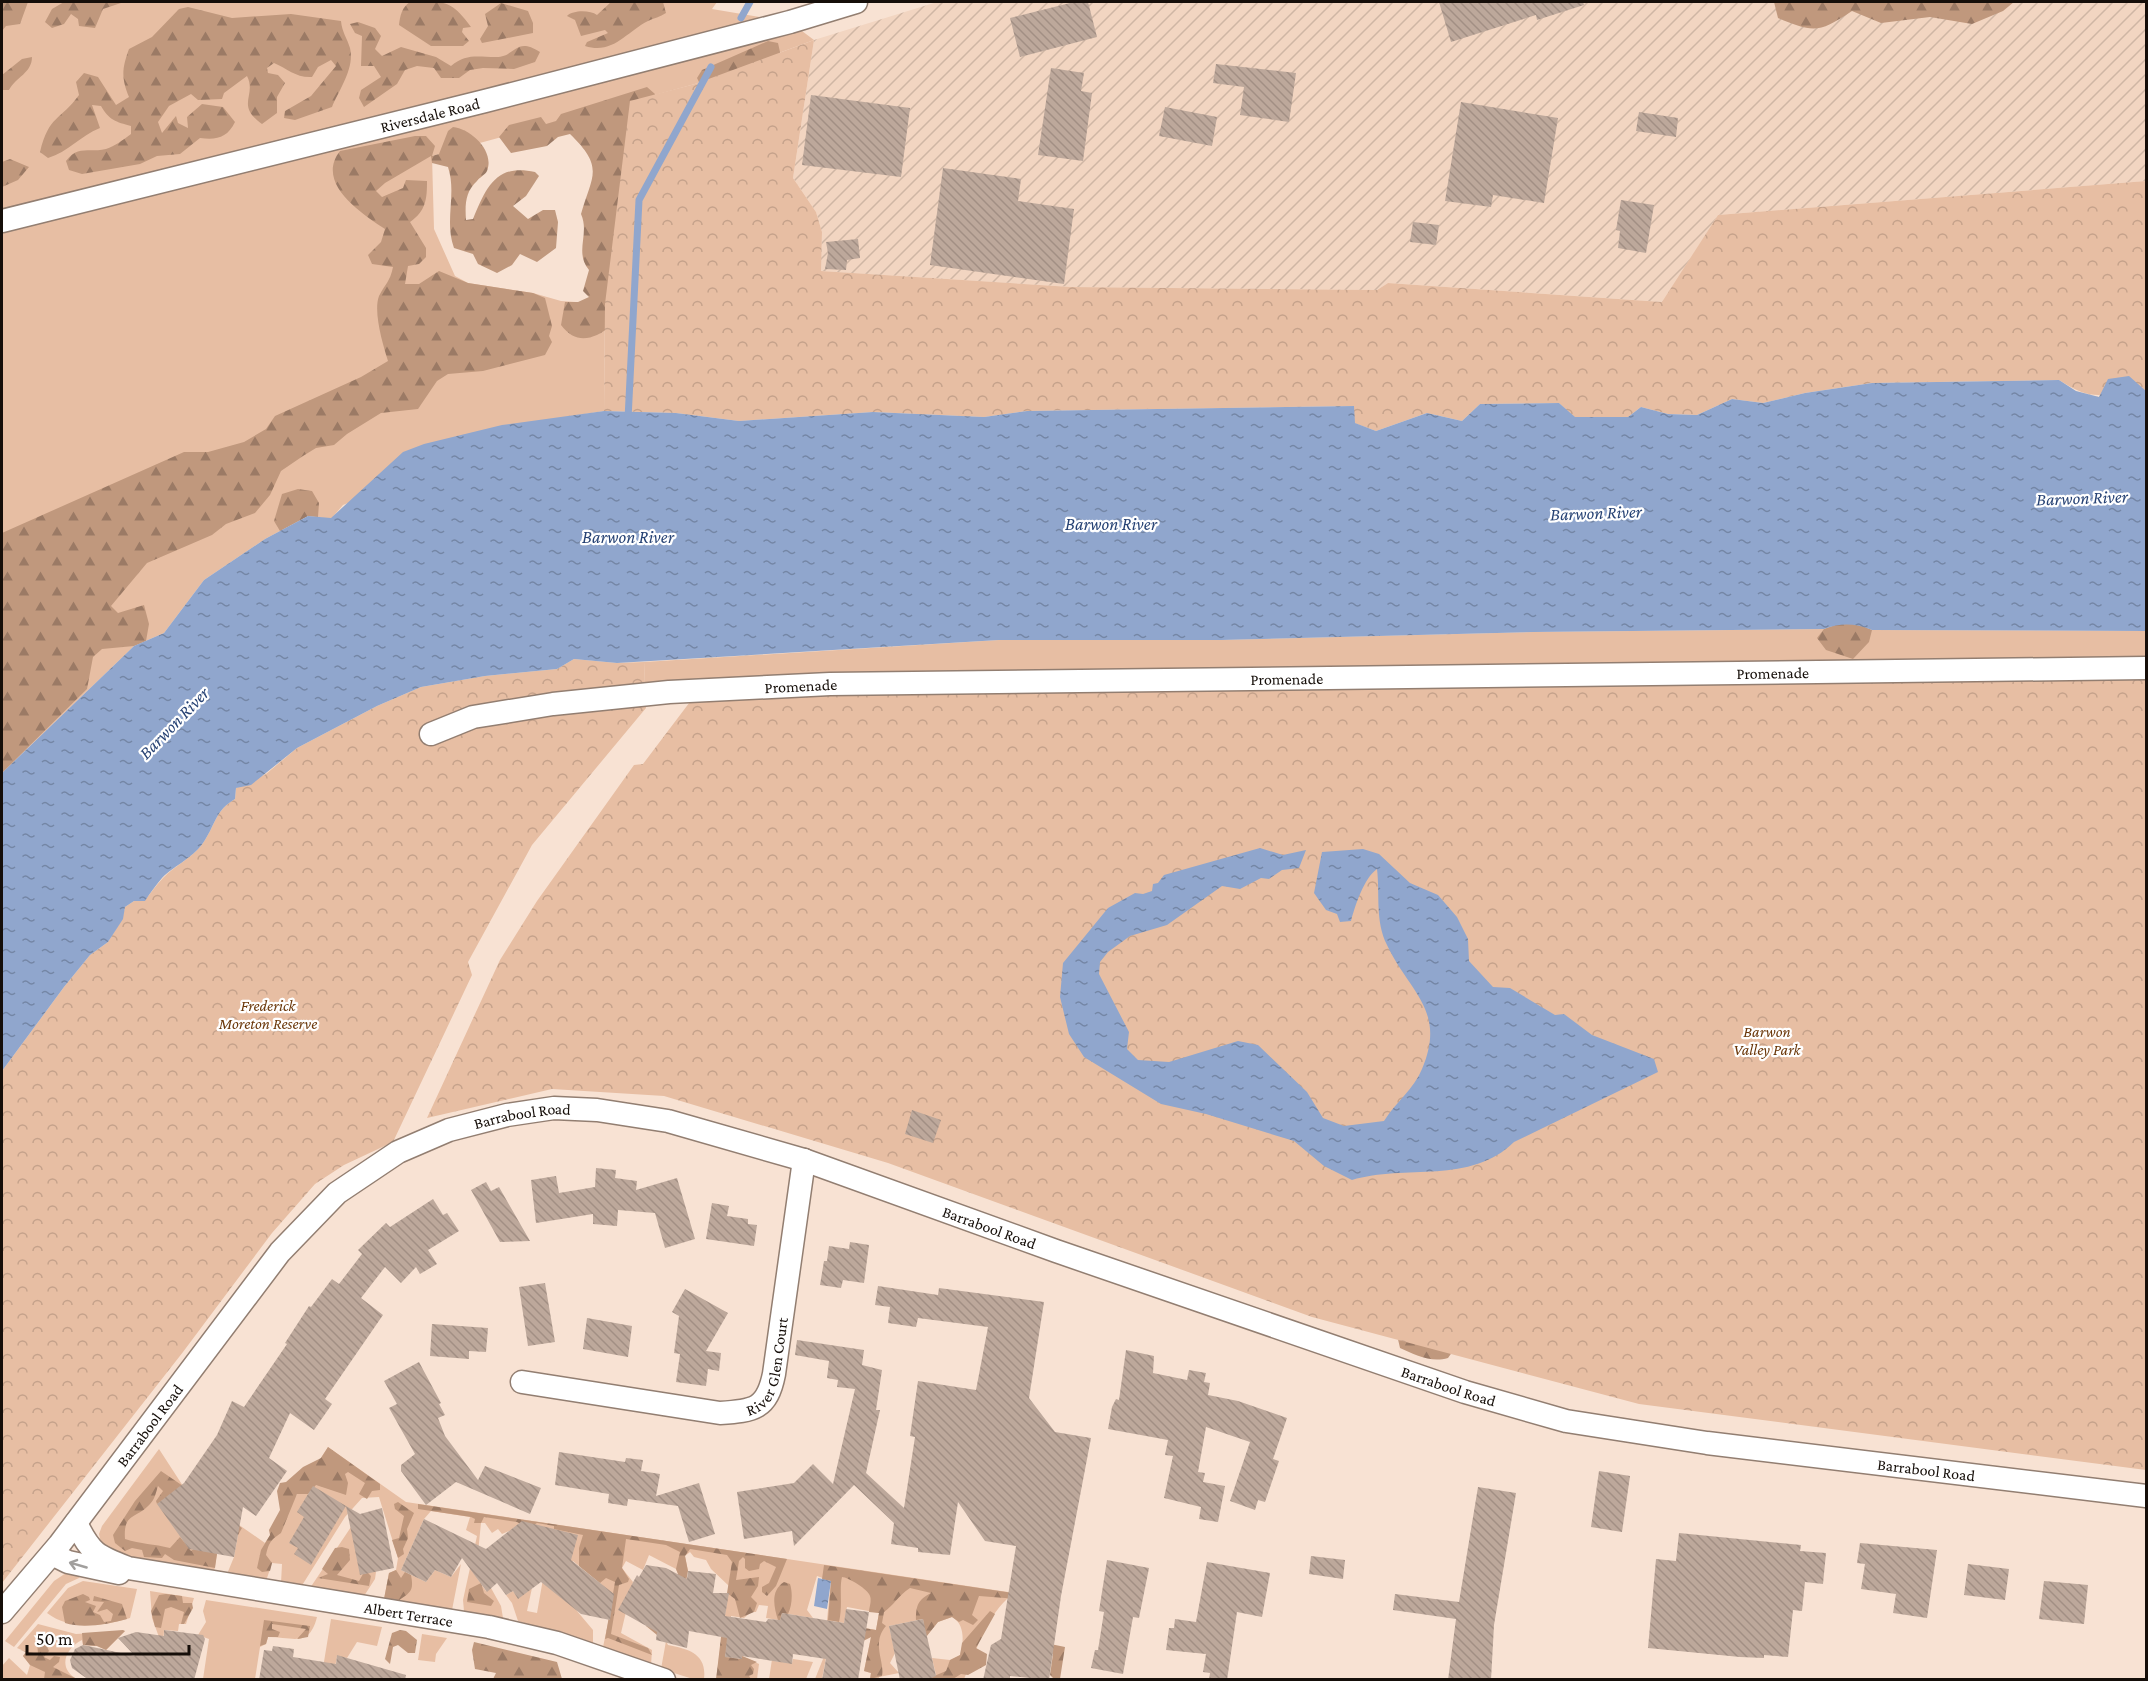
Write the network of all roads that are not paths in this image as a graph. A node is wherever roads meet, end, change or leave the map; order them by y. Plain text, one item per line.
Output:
1 (856, 2) edge
2 (791, 12) edge
3 (2, 221) edge
4 (2146, 668) edge
5 (431, 734) dead end
6 (804, 1161) junction
7 (522, 1382) dead end
8 (2146, 1496) edge
9 (76, 1523) junction
10 (52, 1554) junction
11 (147, 1573) junction
12 (25, 1586) junction
13 (2, 1611) edge
14 (2, 1629) edge
15 (664, 1680) edge

1 - 2 street, Riversdale Road
2 - 3 street, Riversdale Road
4 - 5 street, Promenade
6 - 7 street, River Glen Court
6 - 8 street, Barrabool Road
6 - 9 street, Barrabool Road
9 - 10 street, Barrabool Road
9 - 11 street, Albert Terrace
11 -> 10 street, Albert Terrace
10 - 12 street, Barrabool Road
11 - 15 street, Albert Terrace
12 - 13 street, Barrabool Road
12 - 14 street, Barrabool Road

